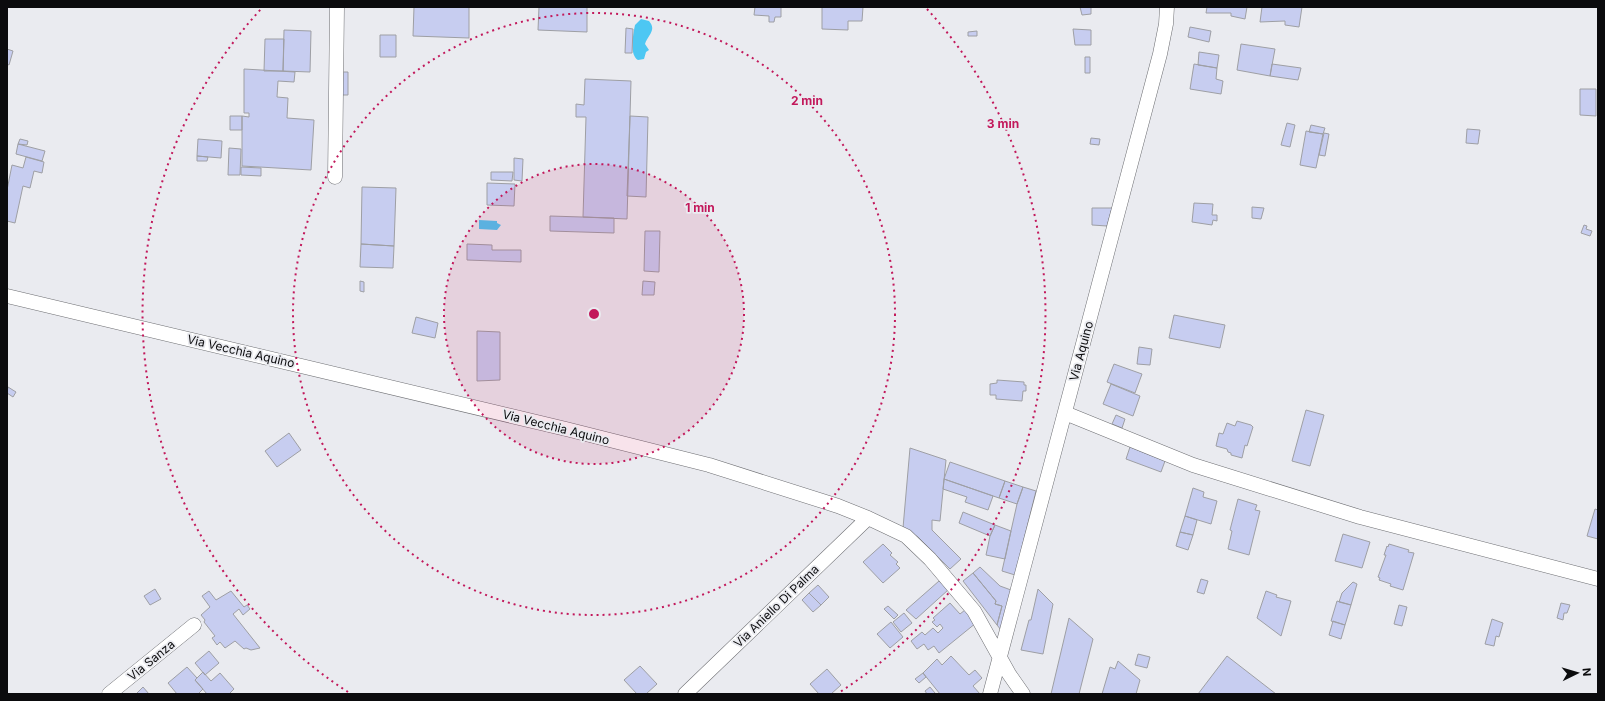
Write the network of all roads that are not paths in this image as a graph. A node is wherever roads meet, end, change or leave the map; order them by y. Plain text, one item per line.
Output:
1 (337, 7) edge
2 (1167, 7) edge
3 (335, 177) dead end
4 (7, 296) edge
5 (1065, 413) junction
6 (868, 518) junction
7 (1598, 579) edge
8 (194, 625) dead end
9 (1000, 657) junction
10 (109, 694) edge
11 (685, 694) edge
12 (990, 694) edge
13 (1023, 694) edge

1 - 3 street
2 - 5 street, Via Aquino
4 - 6 street, Via Vecchia Aquino
5 - 7 street
5 - 9 street, Via Aquino
6 - 9 street, Via Vecchia Aquino
6 - 11 street, Via Aniello Di Palma
8 - 10 street, Via Sanza
9 - 12 street, Via Aquino
9 - 13 street, Via Vecchia Aquino

